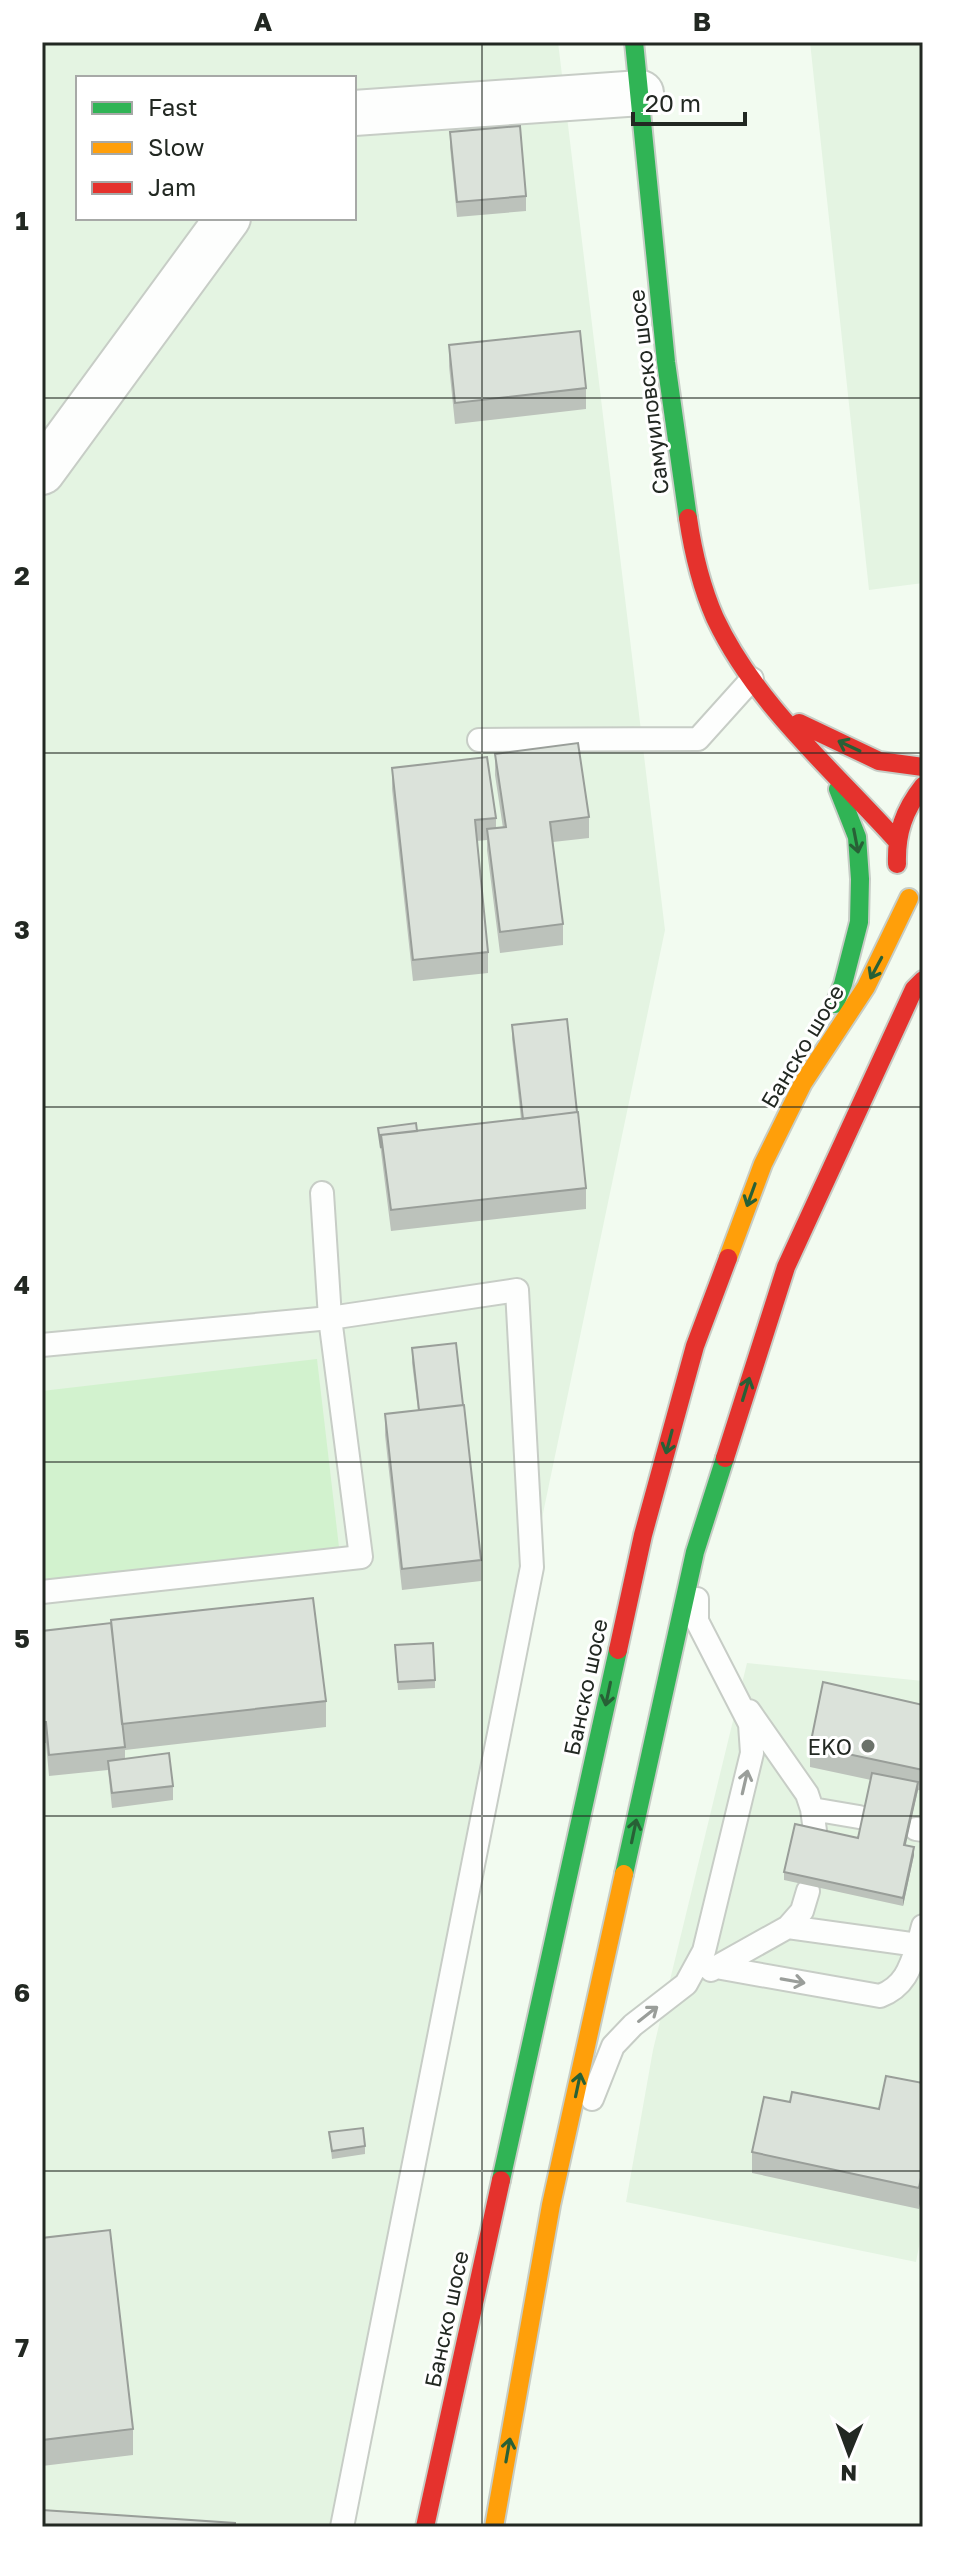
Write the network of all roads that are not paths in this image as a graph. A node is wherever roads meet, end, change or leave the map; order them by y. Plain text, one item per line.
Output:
1 (634, 42) edge
2 (641, 93) junction
3 (356, 113) edge
4 (227, 220) edge
5 (42, 472) edge
6 (752, 679) junction
7 (779, 713) junction
8 (479, 740) dead end
9 (923, 767) edge
10 (829, 768) junction
11 (923, 786) edge
12 (896, 840) junction
13 (909, 898) junction
14 (923, 913) edge
15 (923, 980) edge
16 (803, 1083) junction
17 (322, 1193) dead end
18 (330, 1318) junction
19 (42, 1345) edge
20 (695, 1552) junction
21 (42, 1592) edge
22 (731, 1685) junction
23 (859, 1817) edge
24 (808, 1891) dead end
25 (788, 1927) junction
26 (921, 1936) edge
27 (716, 1967) junction
28 (686, 1984) junction
29 (551, 2205) junction
30 (342, 2527) edge
31 (425, 2527) edge
32 (494, 2527) edge

1 - 2 main road, Самуиловско шосе
2 - 3 street
2 - 6 main road, Самуиловско шосе
4 - 5 street
6 - 7 main road, Самуиловско шосе
6 - 8 lane
9 -> 7 main road, Самуиловско шосе
7 - 10 main road, Самуиловско шосе
10 - 12 main road, Самуиловско шосе
10 -> 16 main road
11 - 12 main road
12 - 13 main road
13 - 14 main road
13 -> 16 main road, Банско шосе
20 -> 15 main road
16 -> 31 main road, Банско шосе
17 - 18 lane
18 - 19 lane
18 - 21 lane
18 - 30 lane
20 - 22 lane
29 -> 20 main road
22 - 23 lane
28 -> 22 lane
24 - 25 lane
25 - 26 lane
25 - 27 lane
27 -> 26 lane
27 - 28 lane
29 -> 28 lane
32 -> 29 main road

